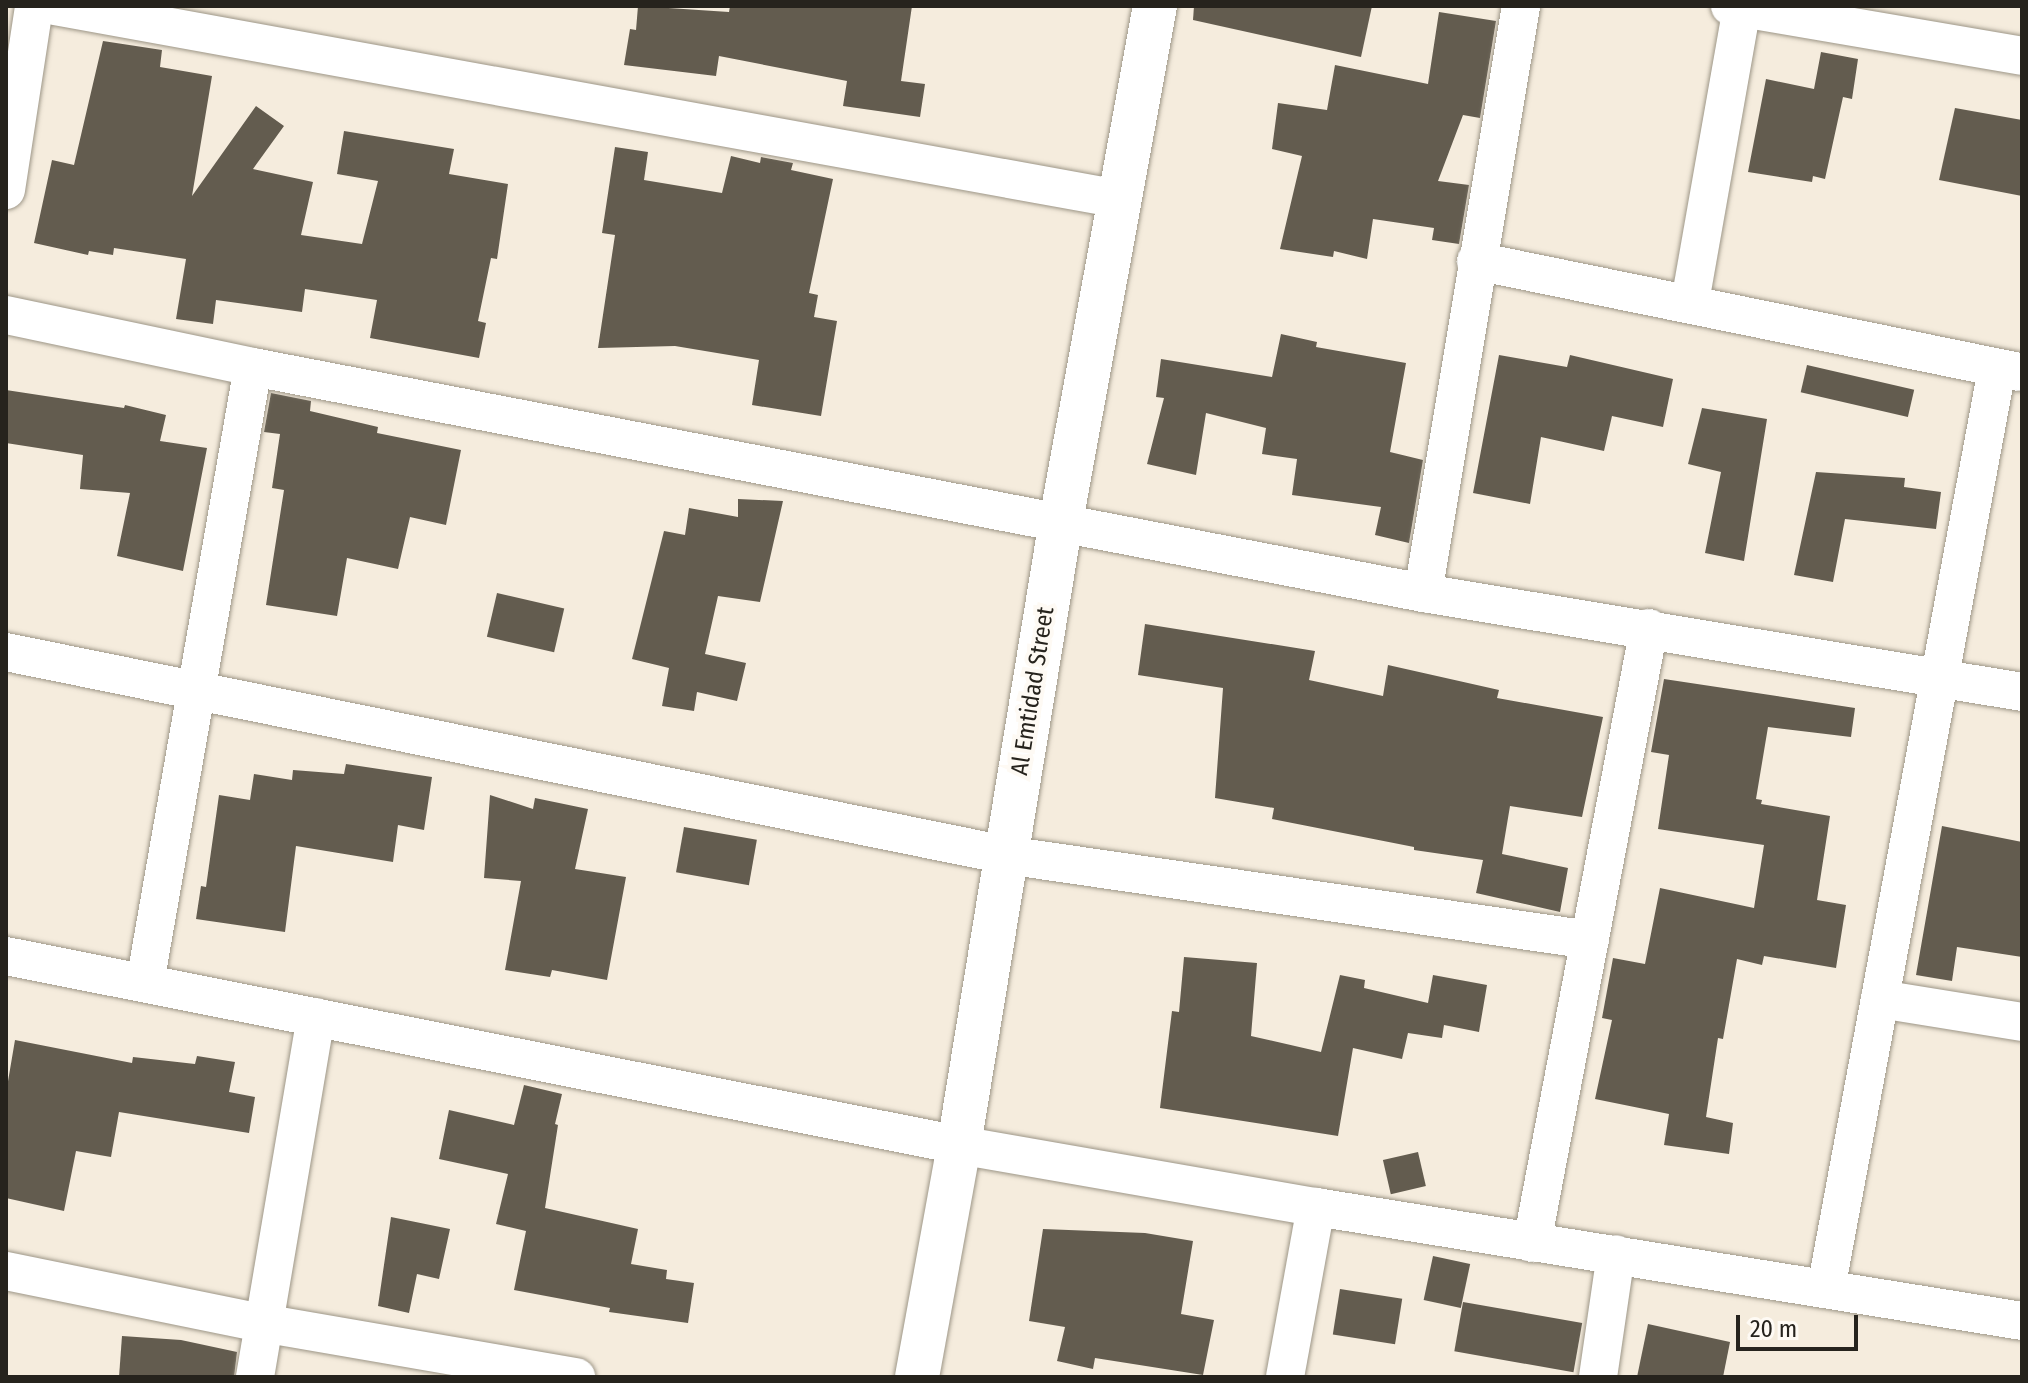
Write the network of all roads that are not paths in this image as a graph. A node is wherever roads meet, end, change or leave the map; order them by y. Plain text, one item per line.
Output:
1 (34, 6) edge
2 (55, 6) edge
3 (1155, 6) edge
4 (1521, 6) edge
5 (1738, 7) edge
6 (2022, 56) edge
7 (6, 190) edge
8 (1119, 199) junction
9 (1476, 261) junction
10 (1690, 302) junction
11 (6, 315) edge
12 (253, 367) junction
13 (2009, 370) edge
14 (1061, 521) junction
15 (1423, 593) junction
16 (1649, 628) junction
17 (6, 652) edge
18 (1938, 678) junction
19 (198, 690) junction
20 (2022, 692) edge
21 (1006, 855) junction
22 (1590, 940) junction
23 (6, 956) edge
24 (145, 983) junction
25 (1880, 999) junction
26 (316, 1017) junction
27 (2022, 1022) edge
28 (959, 1145) junction
29 (1316, 1207) junction
30 (1532, 1243) junction
31 (1616, 1254) junction
32 (6, 1271) edge
33 (1826, 1289) junction
34 (2022, 1321) edge
35 (262, 1323) junction
36 (255, 1377) edge
37 (576, 1377) edge
38 (917, 1377) edge
39 (1285, 1377) edge
40 (1598, 1377) edge

1 - 7 street
2 - 8 street
3 - 8 street, Al Emtidad Street
4 - 9 street
5 - 6 street
5 - 10 street
8 - 14 street, Al Emtidad Street
9 - 10 street
9 - 15 street
10 - 13 street
11 - 12 street
12 - 14 street
12 - 19 street
13 - 18 street
14 - 15 street
14 - 21 street, Al Emtidad Street
15 - 16 street
16 - 18 street
16 - 22 street
17 - 19 street
18 - 20 street
18 - 25 street
19 - 21 street
19 - 24 street
21 - 22 street
21 - 28 street, Al Emtidad Street
22 - 30 street
23 - 24 street
24 - 26 street
25 - 27 street
25 - 33 street
26 - 28 street
26 - 35 street
28 - 29 street
28 - 38 street, Al Emtidad Street
29 - 30 street
29 - 39 street
30 - 31 street
31 - 33 street
31 - 40 street
32 - 35 street
33 - 34 street
35 - 36 street
35 - 37 street

